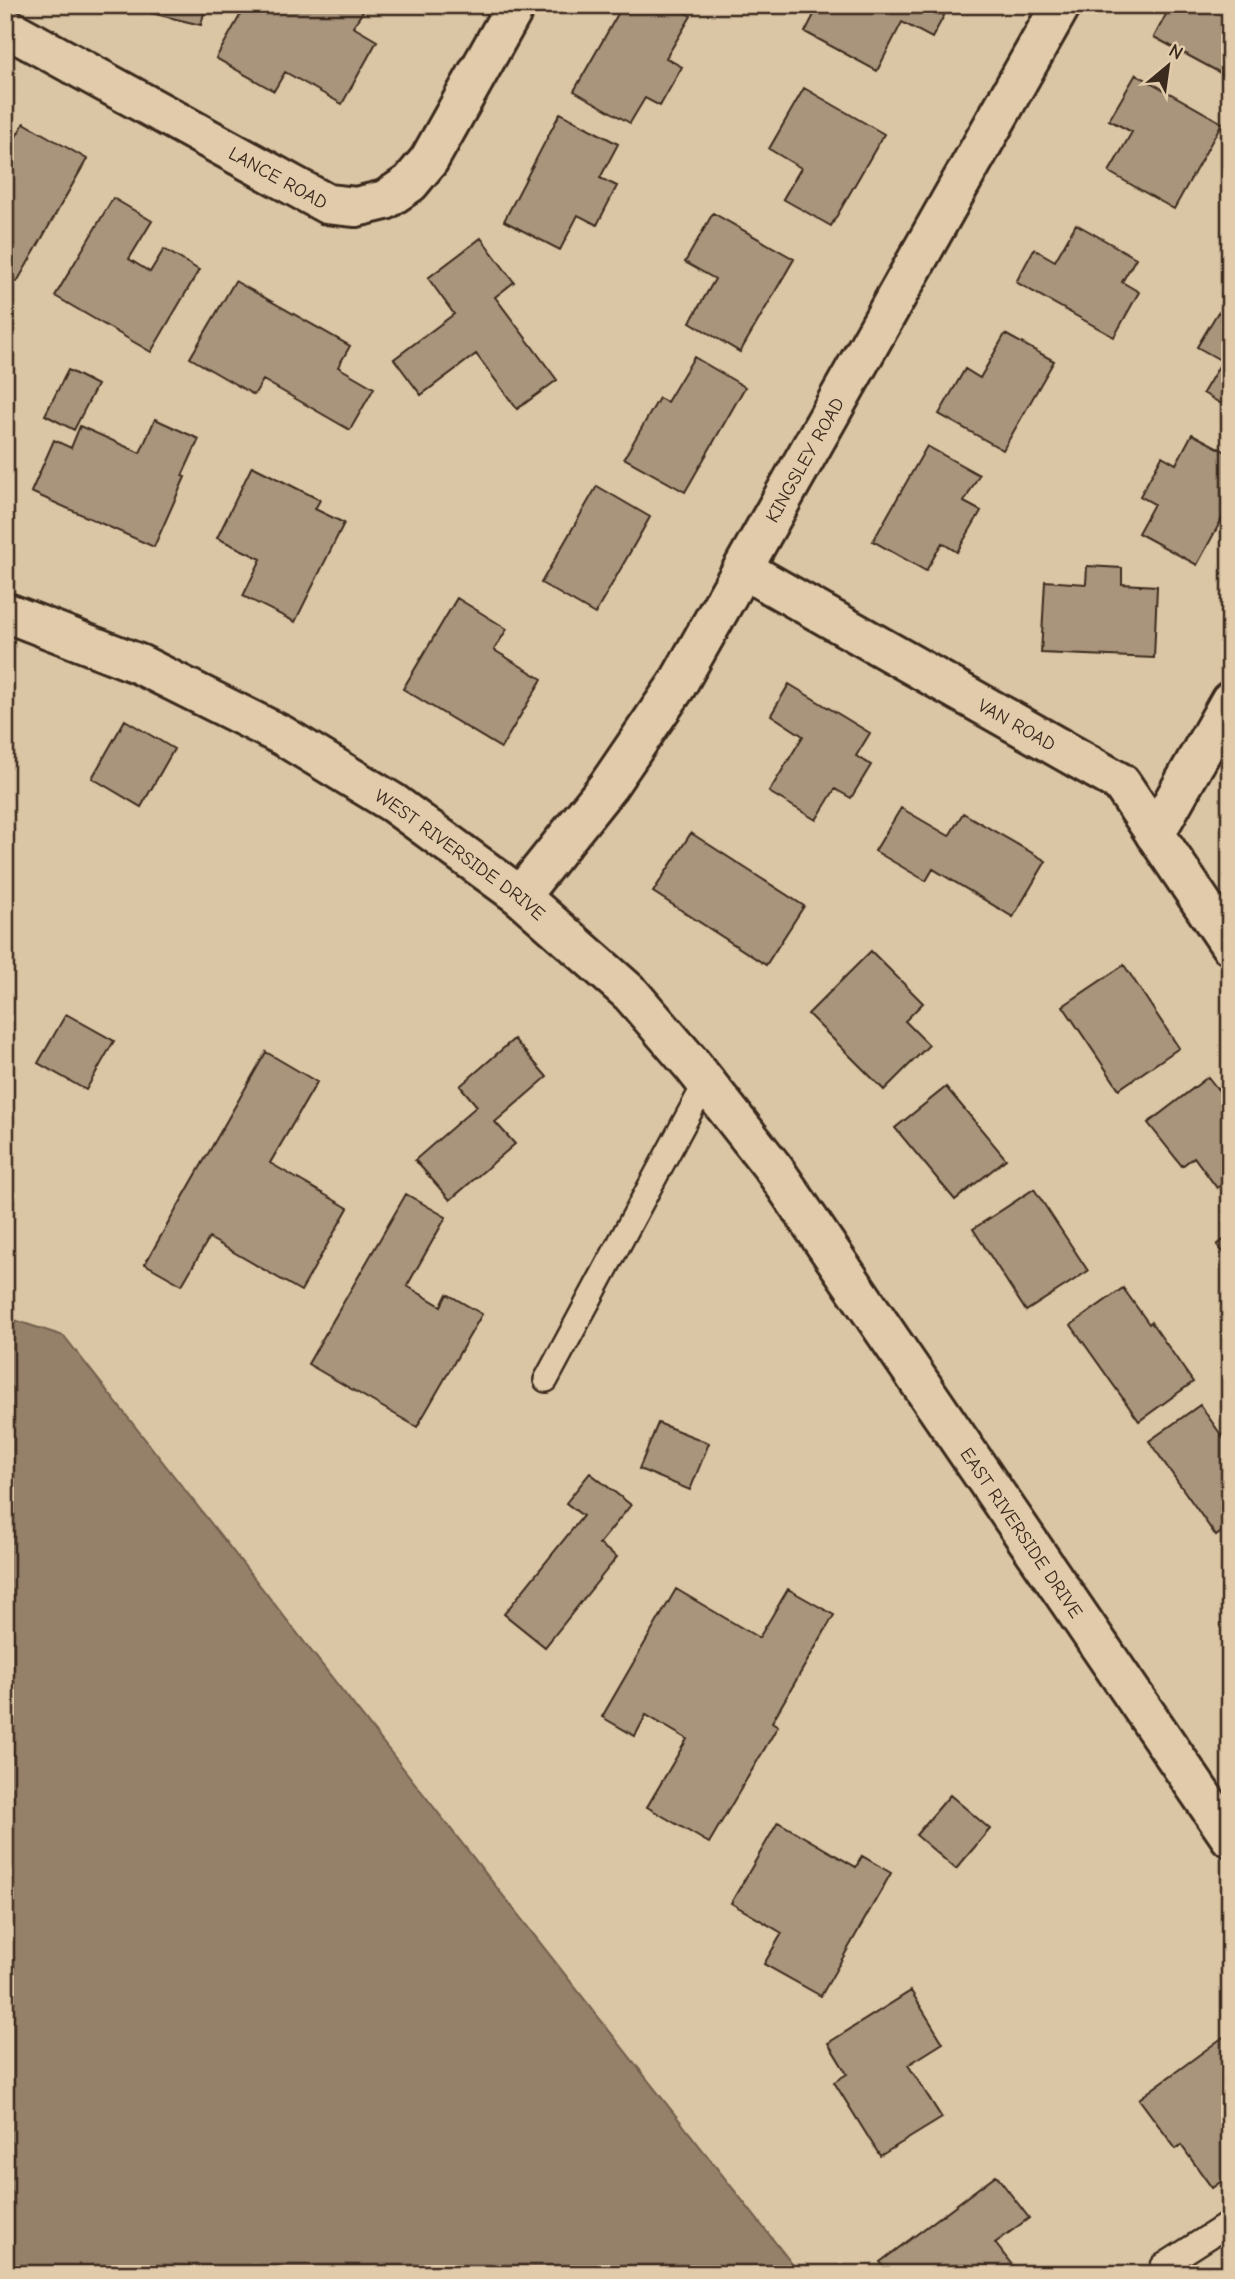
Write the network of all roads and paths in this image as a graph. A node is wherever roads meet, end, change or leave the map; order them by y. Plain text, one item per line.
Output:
1 (516, 5) edge
2 (1060, 5) edge
3 (5, 27) edge
4 (743, 569) junction
5 (5, 612) edge
6 (1230, 701) edge
7 (1155, 834) junction
8 (520, 897) junction
9 (1230, 945) edge
10 (706, 1082) junction
11 (814, 1228) joint
12 (546, 1380) dead end
13 (1230, 1837) edge
14 (1230, 2223) edge
15 (1163, 2266) dead end

1 - 3 street, LANCE ROAD
2 - 4 street, KINGSLEY ROAD
4 - 7 street, VAN ROAD
4 - 8 street, KINGSLEY ROAD
5 - 8 street, WEST RIVERSIDE DRIVE
6 - 7 street
7 - 9 street, VAN ROAD
8 - 10 street, WEST RIVERSIDE DRIVE
10 - 11 street, WEST RIVERSIDE DRIVE
10 - 12 lane
11 - 13 street, EAST RIVERSIDE DRIVE
14 - 15 lane

